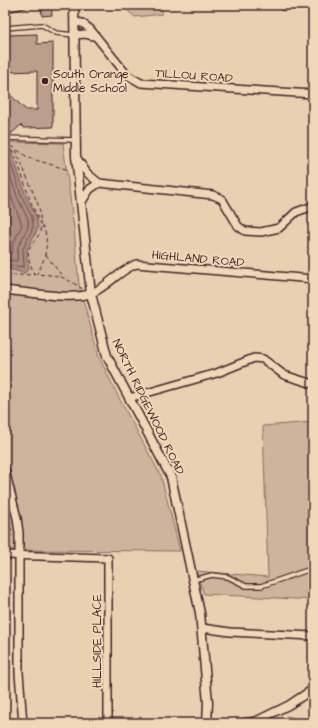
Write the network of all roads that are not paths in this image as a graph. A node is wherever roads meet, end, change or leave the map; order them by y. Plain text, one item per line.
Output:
1 (26, 5) edge
2 (74, 5) edge
3 (10, 10) dead end
4 (75, 22) junction
5 (5, 28) edge
6 (75, 35) junction
7 (94, 36) junction
8 (313, 94) edge
9 (5, 138) edge
10 (76, 140) junction
11 (76, 156) junction
12 (99, 183) junction
13 (80, 204) junction
14 (313, 206) edge
15 (313, 279) edge
16 (5, 290) edge
17 (91, 294) junction
18 (313, 384) edge
19 (129, 398) junction
20 (5, 470) edge
21 (5, 555) edge
22 (19, 556) junction
23 (313, 572) edge
24 (193, 580) junction
25 (202, 628) junction
26 (313, 636) edge
27 (313, 689) edge
28 (23, 723) edge
29 (108, 723) edge
30 (207, 723) edge
31 (243, 723) edge

1 - 3 lane
2 - 4 street, NORTH RIDGEWOOD ROAD
4 - 6 street, NORTH RIDGEWOOD ROAD
4 - 7 street, TILLOU ROAD
5 - 6 lane
6 - 7 street
6 - 10 street, NORTH RIDGEWOOD ROAD
7 - 8 street, TILLOU ROAD
9 - 10 lane
10 - 11 street, NORTH RIDGEWOOD ROAD
11 - 12 street
11 - 13 street, NORTH RIDGEWOOD ROAD
12 - 13 street
12 - 14 street
13 - 17 street, NORTH RIDGEWOOD ROAD
15 - 17 street, HIGHLAND ROAD
16 - 17 street
17 - 19 street, NORTH RIDGEWOOD ROAD
18 - 19 street
19 - 24 street, NORTH RIDGEWOOD ROAD
20 - 22 street
21 - 22 street
22 - 28 street
22 - 29 street, HILLSIDE PLACE
23 - 24 lane
24 - 25 street, NORTH RIDGEWOOD ROAD
25 - 26 street
25 - 30 street, NORTH RIDGEWOOD ROAD
27 - 31 street

